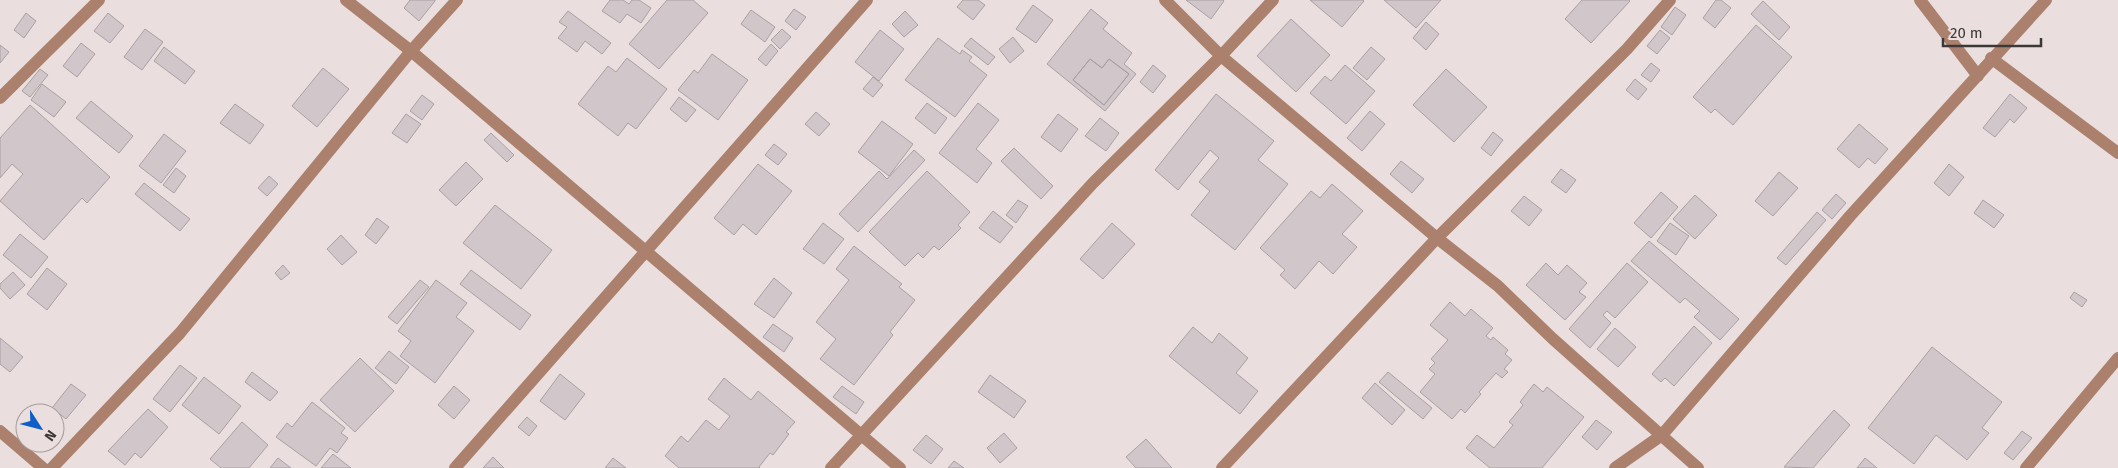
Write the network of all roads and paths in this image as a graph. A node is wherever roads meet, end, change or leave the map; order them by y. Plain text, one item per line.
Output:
1 (98, 0) edge
2 (346, 0) edge
3 (457, 0) edge
4 (867, 0) edge
5 (1166, 0) edge
6 (1274, 0) edge
7 (1670, 0) edge
8 (1920, 0) edge
9 (2046, 0) edge
10 (411, 51) junction
11 (1222, 56) junction
12 (1991, 58) junction
13 (1978, 76) junction
14 (0, 98) edge
15 (2118, 153) edge
16 (1437, 238) junction
17 (646, 252) junction
18 (2118, 358) edge
19 (0, 431) edge
20 (861, 435) junction
21 (1662, 435) junction
22 (43, 468) edge
23 (52, 468) edge
24 (455, 468) edge
25 (831, 468) edge
26 (900, 468) edge
27 (1222, 468) edge
28 (1616, 468) edge
29 (1698, 468) edge
30 (2026, 468) edge

1 - 14 street
2 - 10 street
3 - 10 street
4 - 17 street
5 - 11 street
6 - 11 street
7 - 16 street
8 - 13 street
9 - 12 street
10 - 17 street
10 - 23 street
11 - 16 street
11 - 20 street
12 - 13 street
12 - 15 street
13 - 21 street
16 - 21 street
16 - 27 street
17 - 20 street
17 - 24 street
18 - 30 street
19 - 22 street
20 - 25 street
20 - 26 street
21 - 28 street
21 - 29 street

